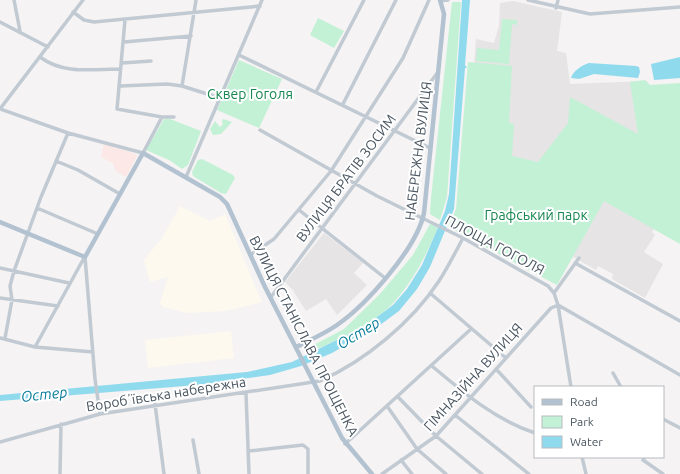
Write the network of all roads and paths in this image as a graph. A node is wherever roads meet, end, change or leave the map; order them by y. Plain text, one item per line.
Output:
1 (14, 0) edge
2 (83, 0) edge
3 (196, 0) edge
4 (262, 0) edge
5 (364, 0) edge
6 (396, 0) edge
7 (429, 0) edge
8 (448, 0) edge
9 (528, 0) edge
10 (558, 0) edge
11 (440, 1) edge
12 (260, 6) junction
13 (680, 7) edge
14 (556, 8) junction
15 (74, 12) junction
16 (194, 13) junction
17 (126, 20) junction
18 (0, 22) edge
19 (20, 31) junction
20 (191, 36) junction
21 (124, 42) junction
22 (48, 47) junction
23 (239, 56) junction
24 (40, 58) junction
25 (151, 61) dead end
26 (122, 64) junction
27 (121, 69) junction
28 (438, 72) junction
29 (120, 86) junction
30 (182, 86) junction
31 (316, 92) junction
32 (220, 98) junction
33 (343, 104) junction
34 (0, 109) edge
35 (366, 116) junction
36 (162, 117) junction
37 (174, 117) dead end
38 (260, 130) dead end
39 (395, 130) junction
40 (68, 133) junction
41 (430, 148) junction
42 (143, 153) junction
43 (56, 162) junction
44 (331, 170) junction
45 (186, 177) junction
46 (356, 184) junction
47 (120, 194) junction
48 (37, 208) junction
49 (299, 210) junction
50 (422, 219) junction
51 (0, 222) edge
52 (323, 228) junction
53 (28, 234) junction
54 (98, 234) junction
55 (463, 238) junction
56 (250, 255) junction
57 (85, 257) junction
58 (579, 258) dead end
59 (576, 263) junction
60 (0, 268) edge
61 (14, 271) junction
62 (385, 278) junction
63 (70, 283) junction
64 (554, 293) junction
65 (430, 294) junction
66 (270, 297) junction
67 (0, 298) edge
68 (12, 300) junction
69 (58, 306) junction
70 (558, 306) junction
71 (680, 321) edge
72 (471, 329) junction
73 (0, 338) edge
74 (5, 338) junction
75 (35, 347) junction
76 (296, 347) junction
77 (93, 352) junction
78 (506, 358) junction
79 (432, 366) junction
80 (496, 368) junction
81 (613, 373) dead end
82 (680, 376) edge
83 (314, 383) junction
84 (571, 386) edge
85 (620, 386) edge
86 (246, 393) junction
87 (398, 397) junction
88 (470, 398) junction
89 (155, 404) junction
90 (387, 406) junction
91 (531, 407) dead end
92 (100, 414) junction
93 (455, 415) junction
94 (664, 420) edge
95 (61, 424) junction
96 (680, 428) edge
97 (534, 433) edge
98 (436, 436) junction
99 (193, 440) dead end
100 (0, 442) edge
101 (345, 444) junction
102 (417, 449) junction
103 (249, 451) junction
104 (582, 458) edge
105 (644, 458) edge
106 (401, 460) junction
107 (60, 474) edge
108 (164, 474) edge
109 (199, 474) edge
110 (249, 474) edge
111 (308, 474) edge
112 (372, 474) edge
113 (382, 474) edge
114 (412, 474) edge
115 (446, 474) edge
116 (482, 474) edge
117 (529, 474) edge
118 (586, 474) edge
119 (663, 474) edge

1 - 19 street
2 - 15 street
3 - 16 street
4 - 12 street
5 - 31 street
6 - 33 street
7 - 35 street
8 - 11 street
9 - 14 street
10 - 14 street
11 - 28 main road, НАБЕРЕЖНА ВУЛИЦЯ
12 - 16 street
12 - 23 street
13 - 14 street
15 - 17 street
15 - 22 street
16 - 17 street
16 - 20 street
17 - 21 street
18 - 19 street
19 - 22 street
20 - 21 street
20 - 30 street
21 - 26 street
22 - 24 street
23 - 31 street
23 - 32 street
24 - 27 street
24 - 34 street
25 - 26 street
26 - 27 street
27 - 29 street
28 - 39 street, ВУЛИЦЯ БРАТІВ ЗОСИМ
28 - 41 main road, НАБЕРЕЖНА ВУЛИЦЯ
29 - 30 street
29 - 36 street
30 - 32 street
31 - 33 street
32 - 45 street
33 - 35 street
34 - 40 street
35 - 39 street
35 - 44 street
36 - 37 street
36 - 42 street
38 - 44 street, ПЛОЩА ГОГОЛЯ
39 - 41 street
39 - 46 street, ВУЛИЦЯ БРАТІВ ЗОСИМ
40 - 42 street
40 - 43 street
41 - 50 main road, НАБЕРЕЖНА ВУЛИЦЯ
42 - 45 main road
42 - 47 main road
43 - 47 street
43 - 48 street
44 - 46 street, ПЛОЩА ГОГОЛЯ
44 - 49 street
45 - 56 main road, ВУЛИЦЯ СТАНІСЛАВА ПРОЩЕНКА
46 - 50 street, ПЛОЩА ГОГОЛЯ
46 - 52 street, ВУЛИЦЯ БРАТІВ ЗОСИМ
47 - 54 main road
48 - 53 street
48 - 54 street
49 - 52 street
49 - 56 street
50 - 55 street, ПЛОЩА ГОГОЛЯ
50 - 62 main road, НАБЕРЕЖНА ВУЛИЦЯ
51 - 53 main road
52 - 62 street
52 - 66 street, ВУЛИЦЯ БРАТІВ ЗОСИМ
53 - 57 main road
53 - 61 street
54 - 57 main road
55 - 64 street, ПЛОЩА ГОГОЛЯ
55 - 65 street
56 - 66 main road, ВУЛИЦЯ СТАНІСЛАВА ПРОЩЕНКА
57 - 63 street
57 - 77 street
58 - 59 street
59 - 64 street
59 - 71 street
60 - 61 street
61 - 63 street
61 - 68 street
62 - 76 main road, НАБЕРЕЖНА ВУЛИЦЯ
63 - 69 street
64 - 70 street
65 - 72 street
65 - 83 street
66 - 76 main road, ВУЛИЦЯ СТАНІСЛАВА ПРОЩЕНКА
67 - 68 street
68 - 69 street
68 - 74 street
69 - 75 street
70 - 78 street, ГІМНАЗІЙНА ВУЛИЦЯ
70 - 82 street
70 - 84 street
72 - 78 street
72 - 79 street
73 - 74 street
74 - 75 street
75 - 77 street
76 - 83 main road, ВУЛИЦЯ СТАНІСЛАВА ПРОЩЕНКА
77 - 92 street
78 - 80 street, ГІМНАЗІЙНА ВУЛИЦЯ
79 - 87 street
79 - 88 street
80 - 88 street, ГІМНАЗІЙНА ВУЛИЦЯ
80 - 91 street
81 - 85 street
83 - 86 street, Воробʼївська набережна
83 - 101 main road, ВУЛИЦЯ СТАНІСЛАВА ПРОЩЕНКА
86 - 89 street, Воробʼївська набережна
86 - 103 street
87 - 90 street
87 - 98 street
88 - 93 street, ГІМНАЗІЙНА ВУЛИЦЯ
88 - 97 street
89 - 92 street, Воробʼївська набережна
89 - 108 street
90 - 101 street
90 - 102 street
92 - 95 street, Воробʼївська набережна
93 - 98 street, ГІМНАЗІЙНА ВУЛИЦЯ
93 - 117 street
94 - 96 street
95 - 100 street, Воробʼївська набережна
95 - 107 street
98 - 102 street, ГІМНАЗІЙНА ВУЛИЦЯ
98 - 116 street
99 - 109 street
101 - 112 main road, ВУЛИЦЯ СТАНІСЛАВА ПРОЩЕНКА
102 - 106 street, ГІМНАЗІЙНА ВУЛИЦЯ
102 - 115 street
103 - 110 street
103 - 111 street
104 - 118 street
105 - 119 street
106 - 113 street, ГІМНАЗІЙНА ВУЛИЦЯ
106 - 114 street

